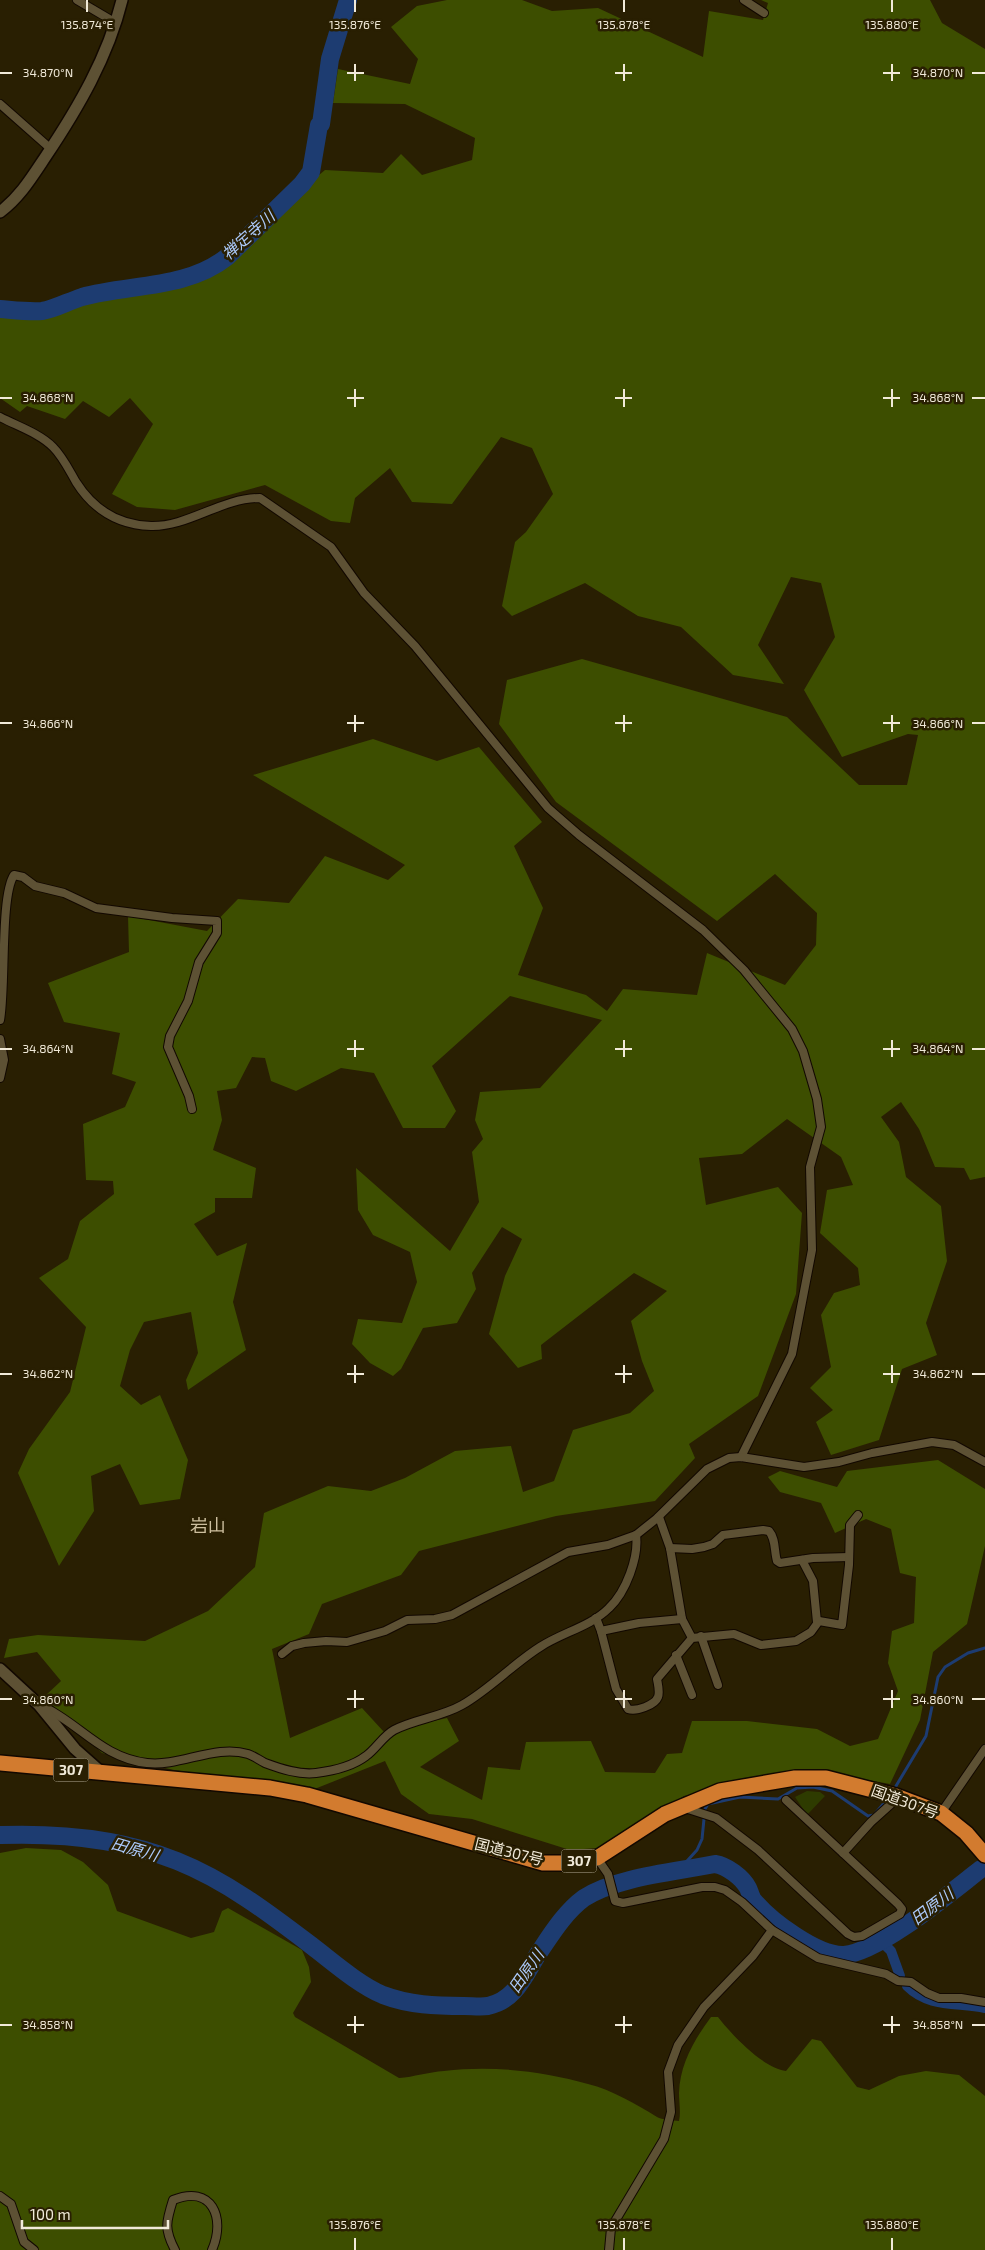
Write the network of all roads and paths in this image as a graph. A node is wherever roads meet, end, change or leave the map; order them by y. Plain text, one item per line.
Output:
1 (77, 0) edge
2 (122, 0) edge
3 (744, 0) edge
4 (764, 13) dead end
5 (116, 23) junction
6 (0, 104) edge
7 (51, 149) junction
8 (0, 212) edge
9 (0, 417) edge
10 (0, 1020) edge
11 (0, 1039) edge
12 (0, 1078) edge
13 (192, 1109) dead end
14 (741, 1457) junction
15 (985, 1462) edge
16 (858, 1515) dead end
17 (659, 1517) junction
18 (636, 1535) junction
19 (670, 1548) junction
20 (849, 1557) junction
21 (802, 1560) junction
22 (596, 1618) junction
23 (682, 1619) junction
24 (817, 1622) junction
25 (601, 1631) junction
26 (702, 1636) junction
27 (692, 1638) junction
28 (282, 1654) dead end
29 (676, 1655) junction
30 (0, 1668) edge
31 (718, 1685) dead end
32 (692, 1695) dead end
33 (38, 1705) junction
34 (985, 1749) edge
35 (0, 1763) edge
36 (101, 1772) junction
37 (896, 1796) junction
38 (786, 1800) dead end
39 (690, 1810) junction
40 (941, 1813) junction
41 (844, 1853) junction
42 (985, 1855) edge
43 (598, 1858) junction
44 (772, 1930) junction
45 (985, 2002) edge
46 (0, 2196) edge
47 (34, 2250) edge
48 (175, 2250) edge
49 (212, 2250) edge
50 (609, 2250) edge

1 - 5 street
2 - 5 main road
3 - 4 street
5 - 7 main road
6 - 7 street
7 - 8 main road
9 - 14 street
10 - 13 street
11 - 12 street
14 - 15 street
14 - 17 street
16 - 20 street
17 - 18 street
17 - 19 street
18 - 22 street
18 - 28 street
19 - 21 street
19 - 23 street
20 - 21 street
20 - 24 street
21 - 24 street
22 - 25 street
22 - 33 street
23 - 25 street
23 - 27 street
24 - 26 street
25 - 29 street
26 - 27 street
26 - 31 street
27 - 29 street
29 - 32 street
30 - 33 main road
33 - 36 main road
34 - 40 street
35 - 36 highway, 国道307号 / 307
36 - 43 highway, 国道307号 / 307
37 - 39 highway, 国道307号 / 307
37 - 40 highway, 国道307号 / 307
37 - 41 street
38 - 41 street
39 - 41 street
39 - 43 highway, 国道307号 / 307
40 - 42 highway, 国道307号 / 307
43 - 44 street
44 - 45 street
44 - 50 street
46 - 47 street
48 - 49 street

